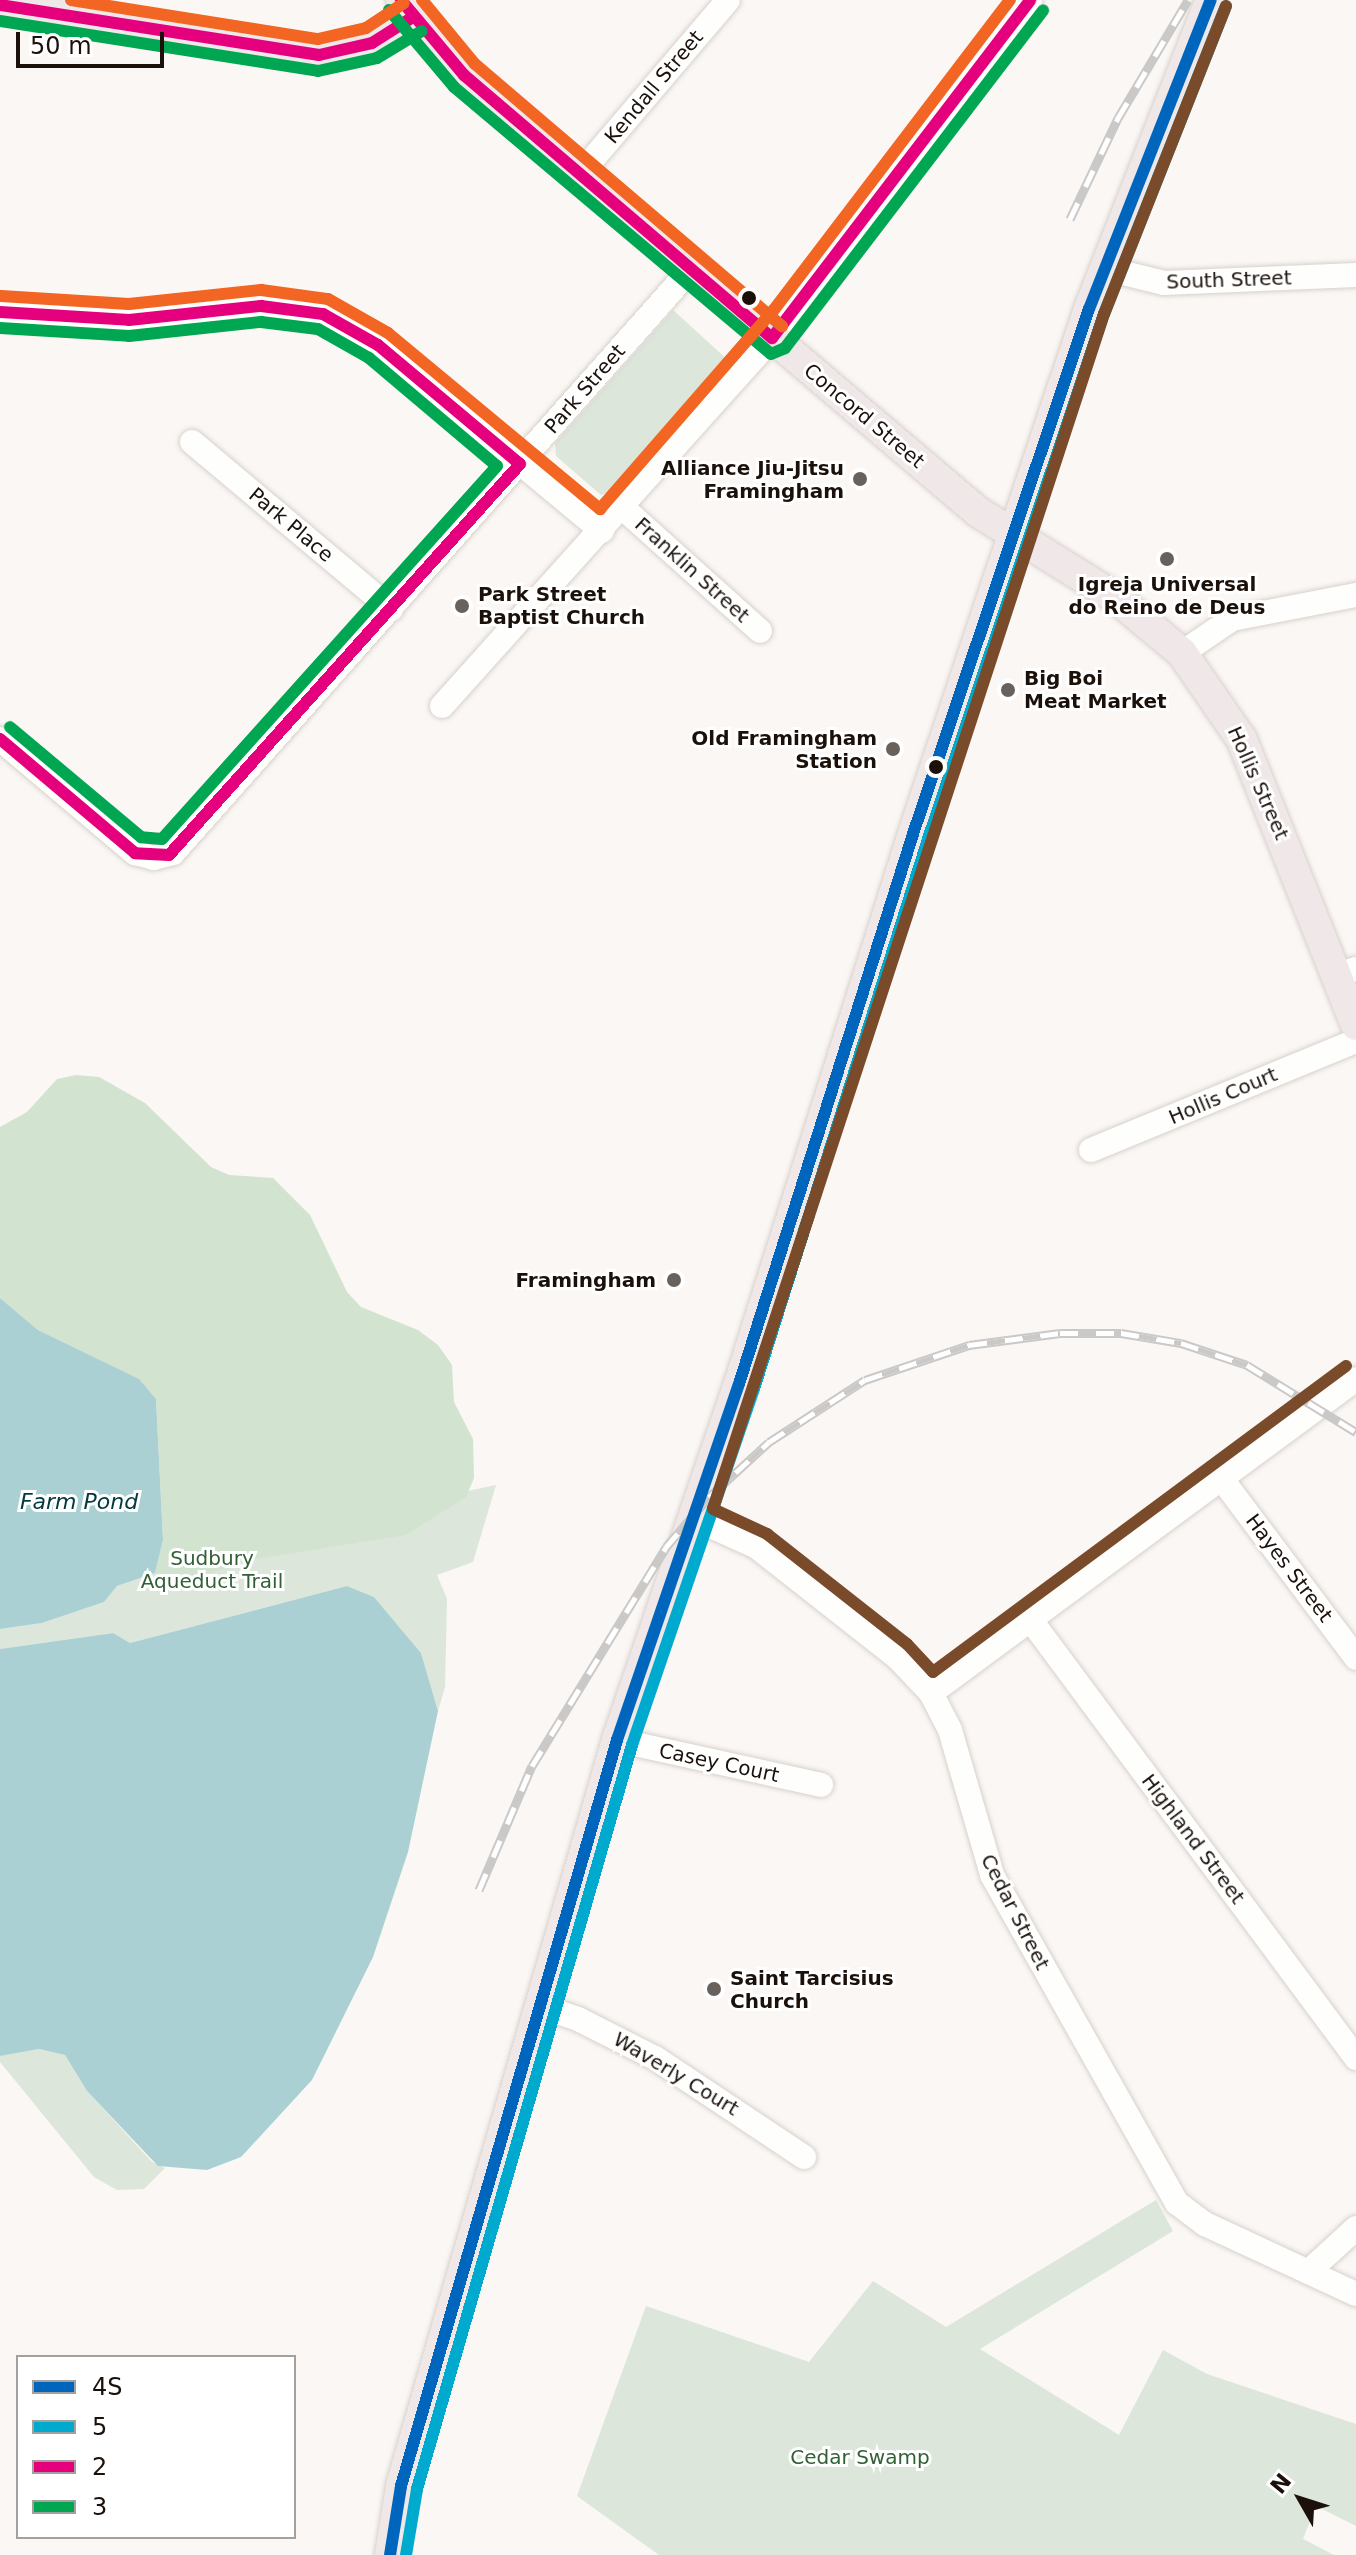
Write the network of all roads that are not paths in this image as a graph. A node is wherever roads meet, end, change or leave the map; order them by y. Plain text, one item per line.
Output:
1 (728, 0) edge
2 (1030, 0) edge
3 (1211, 0) edge
4 (0, 5) edge
5 (407, 9) edge
6 (580, 174) junction
7 (1103, 268) junction
8 (691, 269) junction
9 (1355, 280) edge
10 (0, 312) edge
11 (772, 338) junction
12 (192, 442) dead end
13 (520, 464) junction
14 (623, 508) junction
15 (602, 531) junction
16 (1013, 537) junction
17 (1356, 595) edge
18 (391, 609) junction
19 (760, 631) dead end
20 (1182, 653) junction
21 (442, 706) dead end
22 (0, 739) edge
23 (1346, 972) edge
24 (1356, 1025) edge
25 (1356, 1041) edge
26 (1091, 1150) dead end
27 (1356, 1379) edge
28 (1221, 1478) junction
29 (693, 1518) junction
30 (1030, 1619) junction
31 (1356, 1658) edge
32 (931, 1693) junction
33 (617, 1740) junction
34 (821, 1785) dead end
35 (540, 2006) junction
36 (1356, 2058) edge
37 (804, 2157) dead end
38 (1356, 2228) edge
39 (1308, 2272) junction
40 (1356, 2294) edge
41 (389, 2555) edge
42 (406, 2555) edge

1 - 6 street, Kendall Street
2 - 11 street
3 - 7 main road
4 - 5 main road
5 - 6 main road, Concord Street
6 - 8 main road, Concord Street
7 - 9 street, South Street
7 - 16 main road
8 - 11 main road, Concord Street
8 - 13 street, Park Street
10 - 13 street, Franklin Street
11 - 14 street
11 - 16 main road, Concord Street
12 - 18 street, Park Place
13 - 15 street, Franklin Street
13 - 18 street, Park Street
14 - 15 street
14 - 19 street, Franklin Street
15 - 21 street
16 - 20 main road, Hollis Street
16 - 29 main road
17 - 20 street
18 - 22 street, Park Street
20 - 23 main road, Hollis Street
23 - 24 main road, Hollis Street
25 - 26 street, Hollis Court
27 - 28 street
28 - 30 street
28 - 31 street, Hayes Street
29 - 32 street, Cedar Street
29 - 33 main road
30 - 32 street
30 - 36 street, Highland Street
32 - 39 street, Cedar Street
33 - 34 street, Casey Court
33 - 35 main road
35 - 37 street, Waverly Court
35 - 41 main road
38 - 39 street
39 - 40 street, Cedar Street
41 - 42 street

